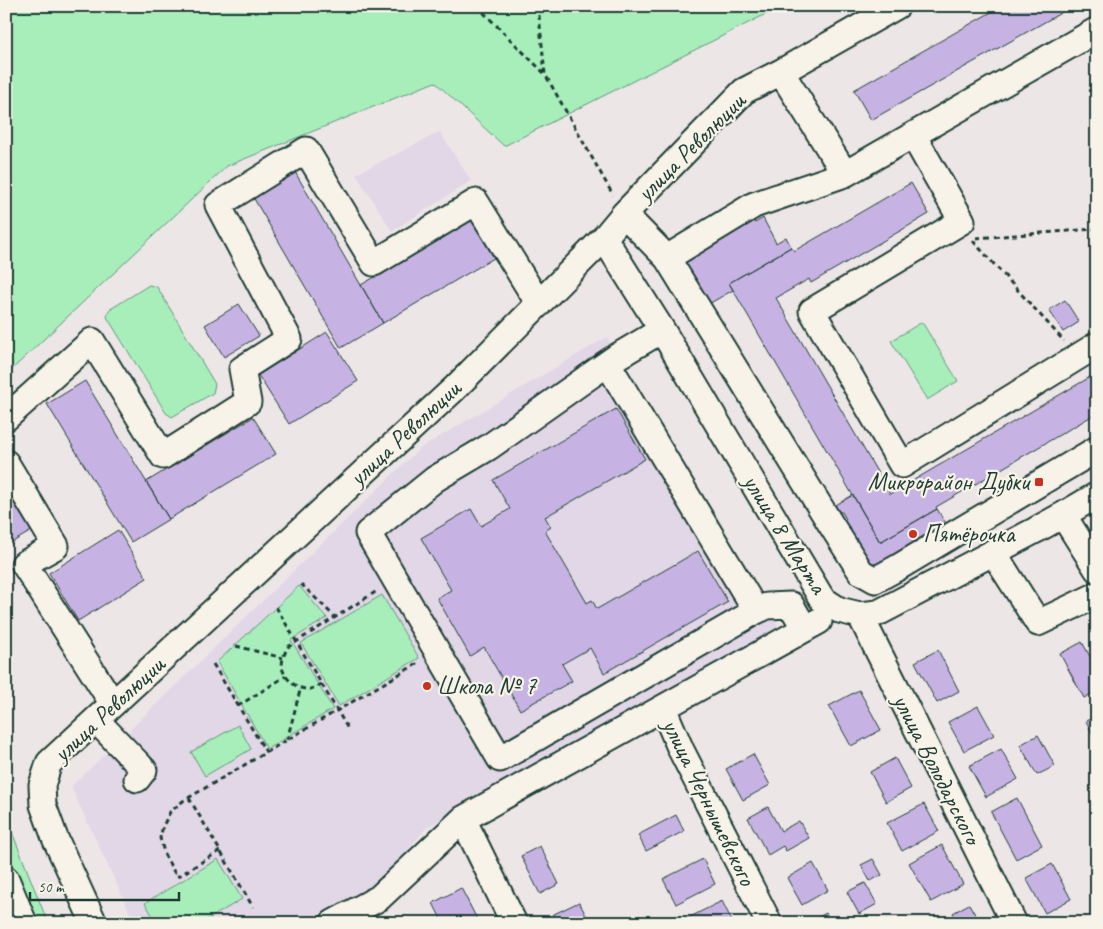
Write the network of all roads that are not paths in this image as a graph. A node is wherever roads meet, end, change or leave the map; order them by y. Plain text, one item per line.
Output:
1 (897, 6) edge
2 (1097, 30) edge
3 (782, 72) junction
4 (913, 135) junction
5 (845, 174) junction
6 (624, 214) junction
7 (604, 238) junction
8 (667, 258) junction
9 (539, 304) junction
10 (662, 330) junction
11 (1087, 351) edge
12 (608, 364) junction
13 (6, 418) edge
14 (1097, 449) edge
15 (6, 462) edge
16 (1097, 495) edge
17 (1063, 514) junction
18 (993, 552) junction
19 (1097, 569) edge
20 (1097, 595) edge
21 (756, 611) junction
22 (850, 612) junction
23 (805, 629) junction
24 (663, 708) junction
25 (104, 712) junction
26 (137, 779) dead end
27 (463, 820) junction
28 (6, 879) edge
29 (24, 923) edge
30 (94, 923) edge
31 (333, 923) edge
32 (514, 923) edge
33 (769, 923) edge
34 (1014, 923) edge

1 - 3 street, улица Революции
2 - 4 street
3 - 5 street
3 - 6 street, улица Революции
4 - 5 street
4 - 11 street
5 - 8 street
6 - 7 street, улица Революции
6 - 8 street
7 - 9 street, улица Революции
7 - 10 street, улица 8 Марта
8 - 14 street
9 - 13 street
9 - 25 street, улица Революции
10 - 12 street
10 - 22 street, улица 8 Марта
12 - 21 street
12 - 21 street
15 - 25 street
16 - 17 street
17 - 18 street
17 - 19 street
18 - 20 street
18 - 22 street
21 - 23 street
22 - 23 street
22 - 34 street, улица Володарского
23 - 24 street
24 - 27 street
24 - 33 street, улица Чернышевского
25 - 26 street
25 - 30 street, улица Революции
27 - 31 street
27 - 32 street
28 - 29 street

